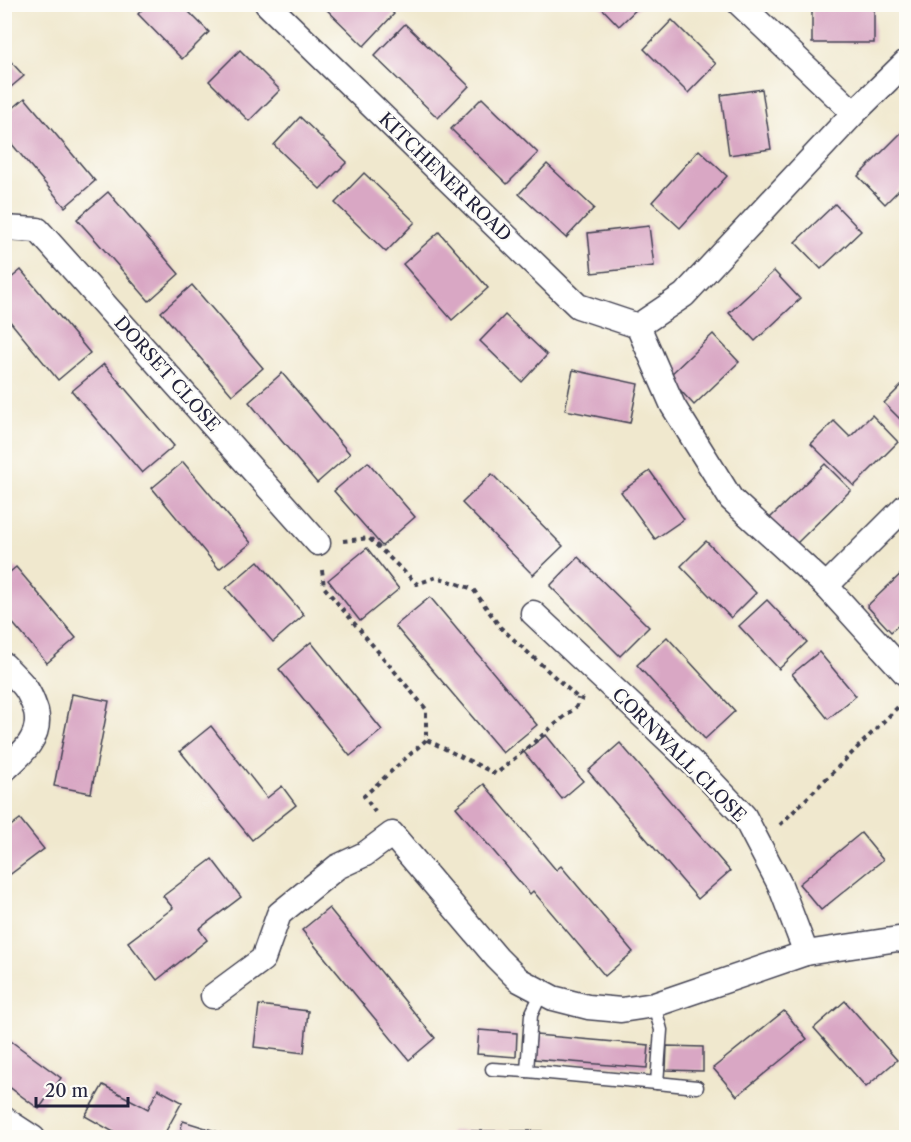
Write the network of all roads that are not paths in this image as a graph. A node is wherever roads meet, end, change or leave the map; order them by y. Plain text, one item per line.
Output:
1 (267, 4) edge
2 (740, 4) edge
3 (906, 62) edge
4 (854, 113) junction
5 (4, 228) edge
6 (638, 326) junction
7 (906, 506) edge
8 (318, 543) road end
9 (826, 586) junction
10 (533, 613) dead end
11 (4, 665) edge
12 (906, 674) edge
13 (4, 770) edge
14 (906, 941) edge
15 (806, 953) junction
16 (542, 992) junction
17 (213, 996) dead end
18 (654, 1005) junction
19 (492, 1069) dead end
20 (527, 1071) junction
21 (657, 1083) junction
22 (697, 1087) dead end
23 (4, 1119) edge
24 (33, 1137) edge

1 - 6 street, KITCHENER ROAD
2 - 4 street
3 - 4 street
4 - 6 street
5 - 8 street, DORSET CLOSE
6 - 9 street
7 - 9 street
9 - 12 street
10 - 15 street, CORNWALL CLOSE
11 - 13 street
14 - 15 street
15 - 18 street
16 - 17 street
16 - 18 street
16 - 20 lane
18 - 21 lane
19 - 20 lane
20 - 21 lane
21 - 22 lane
23 - 24 street

